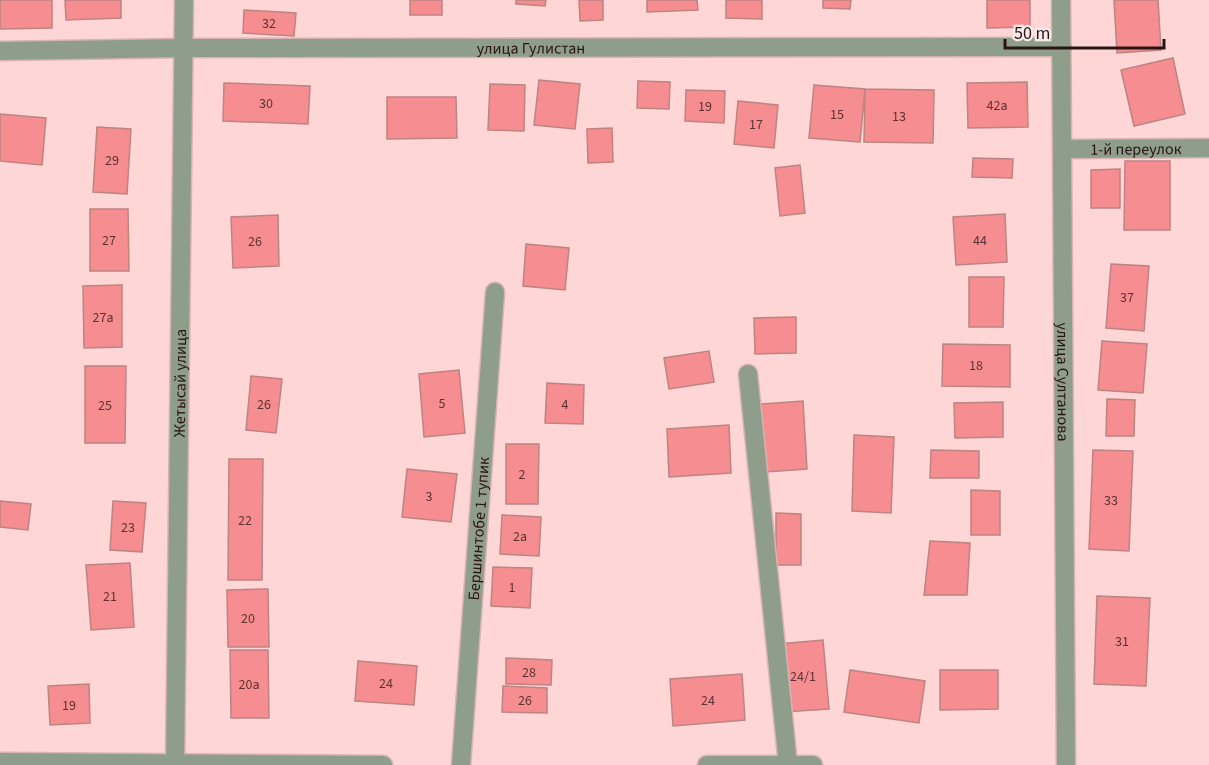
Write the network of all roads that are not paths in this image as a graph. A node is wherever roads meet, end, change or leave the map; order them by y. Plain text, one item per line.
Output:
1 (184, 0) edge
2 (1061, 0) edge
3 (1062, 47) junction
4 (184, 48) junction
5 (0, 51) edge
6 (1209, 148) edge
7 (1062, 149) junction
8 (495, 292) dead end
9 (748, 374) dead end
10 (0, 762) edge
11 (176, 764) edge
12 (383, 765) edge
13 (461, 765) edge
14 (707, 765) edge
15 (788, 765) edge
16 (813, 765) edge
17 (1066, 765) edge

1 - 4 street, Жетысай улица
2 - 3 street, улица Султанова
3 - 4 street, улица Гулистан
3 - 7 street, улица Султанова
4 - 5 street, улица Гулистан
4 - 11 street, Жетысай улица
6 - 7 street, 1-й переулок
7 - 17 street, улица Султанова
8 - 13 street, Бершинтобе 1 тупик
9 - 15 street
10 - 11 street
11 - 12 street
14 - 15 street
15 - 16 street

